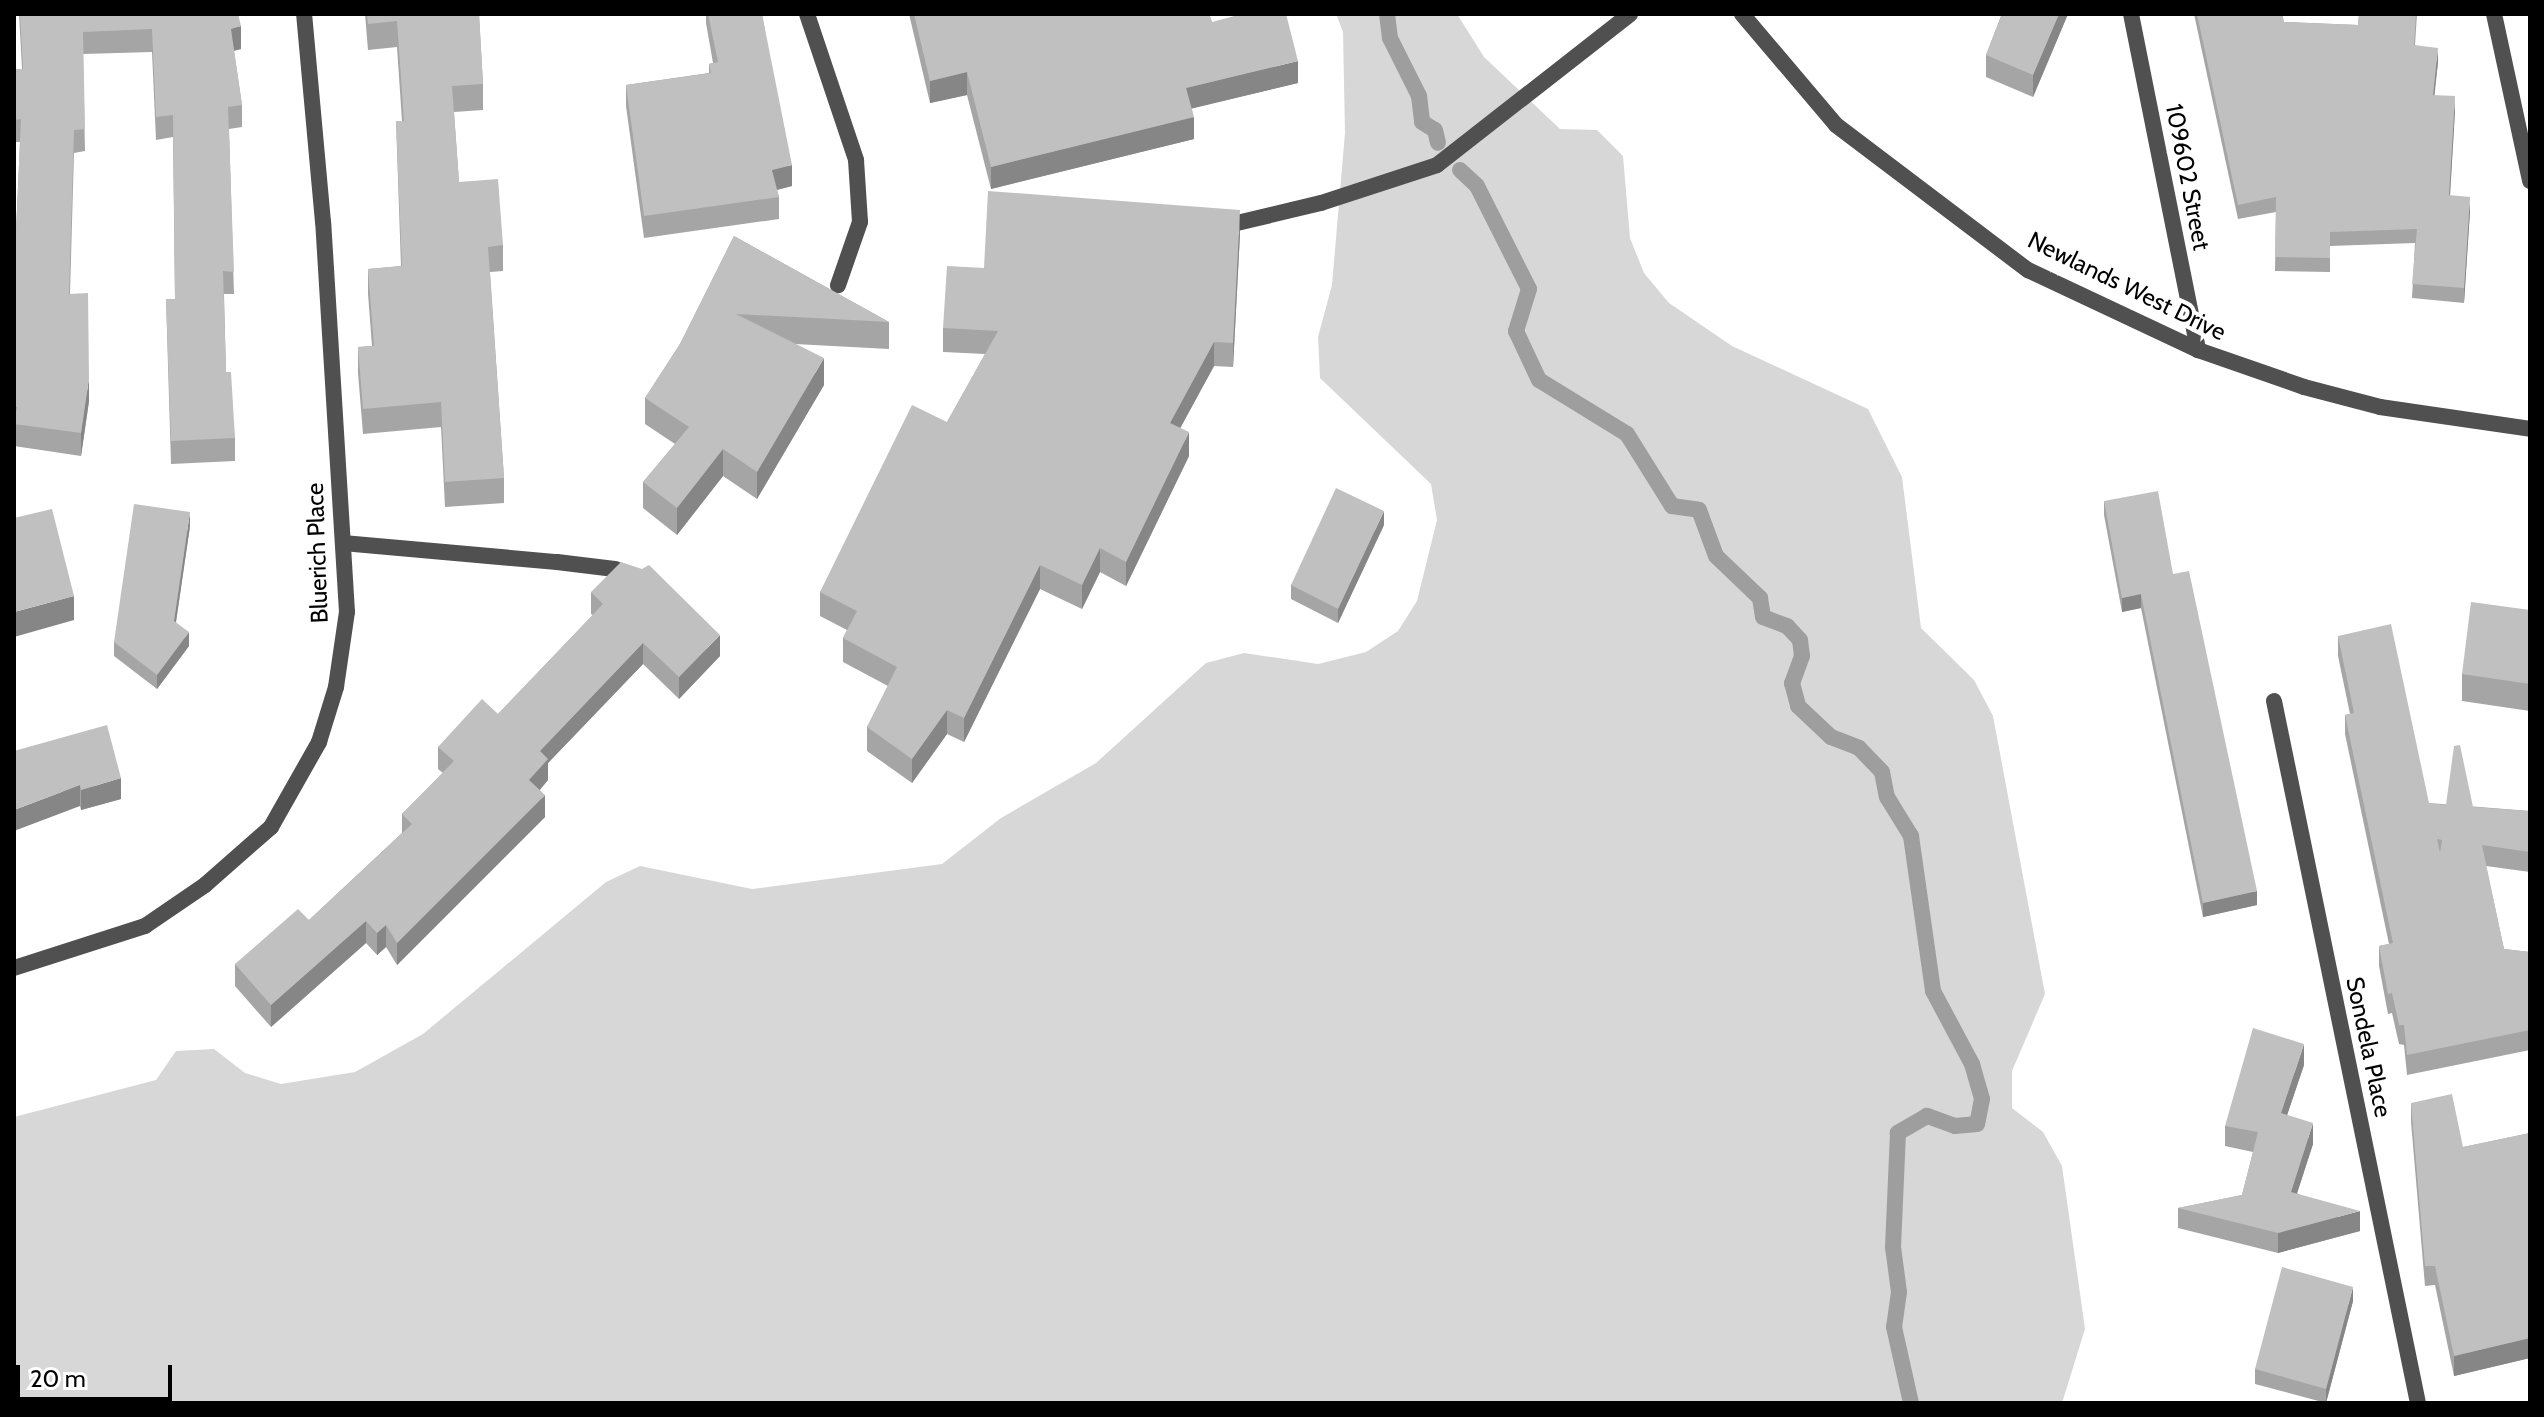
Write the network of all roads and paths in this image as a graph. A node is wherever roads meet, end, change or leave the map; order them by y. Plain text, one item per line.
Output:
1 (304, 14) edge
2 (807, 14) edge
3 (1630, 14) edge
4 (1742, 14) edge
5 (2131, 14) edge
6 (2494, 14) edge
7 (2530, 181) edge
8 (1237, 223) edge
9 (838, 285) dead end
10 (2198, 350) junction
11 (2530, 429) edge
12 (343, 543) junction
13 (641, 580) edge
14 (2274, 701) dead end
15 (14, 968) edge
16 (2418, 1403) edge

1 - 12 street, Bluerich Place
2 - 9 street
3 - 8 street
4 - 10 street, Newlands West Drive
5 - 10 street, 109602 Street
6 - 7 street
10 - 11 street, Newlands West Drive
12 - 13 street
12 - 15 street, Bluerich Place
14 - 16 street, Sondela Place

